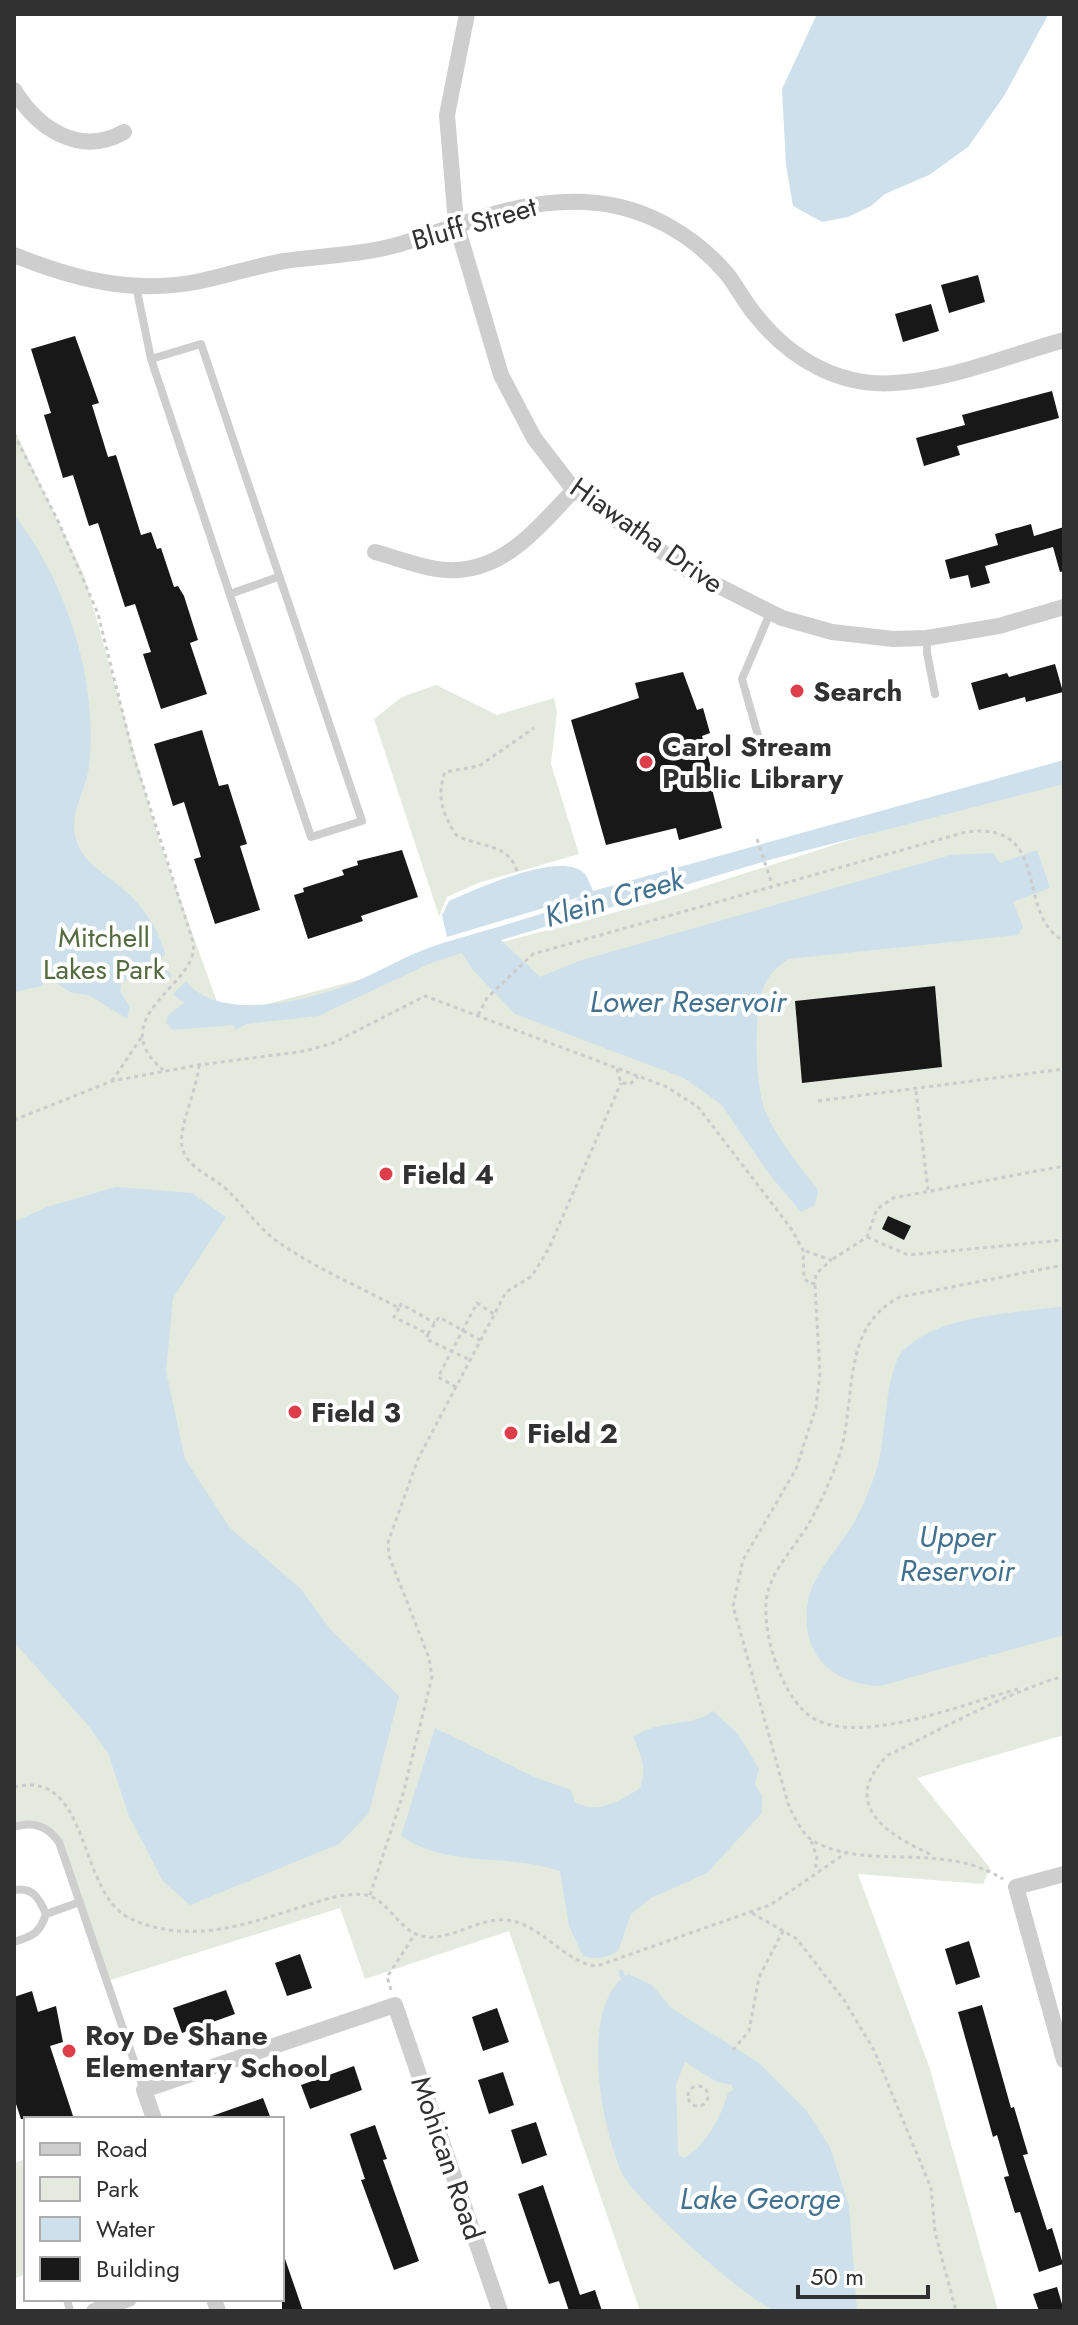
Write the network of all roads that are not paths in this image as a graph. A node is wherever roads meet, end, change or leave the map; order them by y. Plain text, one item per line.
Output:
1 (467, 14) edge
2 (14, 90) edge
3 (124, 132) dead end
4 (456, 223) junction
5 (14, 255) edge
6 (136, 286) junction
7 (1064, 340) edge
8 (151, 359) junction
9 (574, 490) junction
10 (375, 552) dead end
11 (278, 577) junction
12 (230, 594) junction
13 (1064, 607) edge
14 (770, 613) junction
15 (927, 638) junction
16 (935, 694) dead end
17 (761, 746) dead end
18 (14, 1827) edge
19 (1064, 1874) edge
20 (14, 1890) edge
21 (80, 1902) junction
22 (46, 1914) junction
23 (14, 1942) edge
24 (1064, 2060) edge
25 (144, 2090) junction
26 (153, 2117) edge
27 (123, 2301) edge
28 (94, 2311) edge
29 (500, 2311) edge

1 - 4 street, Hiawatha Drive
2 - 3 street
4 - 6 street, Bluff Street
4 - 7 street, Bluff Street
4 - 9 street, Hiawatha Drive
5 - 6 street, Bluff Street
6 - 8 lane
8 - 11 lane
8 - 12 lane
9 - 10 street
9 - 14 street, Hiawatha Drive
11 - 12 lane
11 - 12 lane
13 - 15 street, Hiawatha Drive
14 - 15 street, Hiawatha Drive
14 - 17 lane
15 - 16 lane
18 - 21 lane
19 - 24 street
20 - 22 lane
21 - 22 lane
21 - 25 lane
22 - 23 lane
25 - 26 street
25 - 29 street, Mohican Road
27 - 28 street

